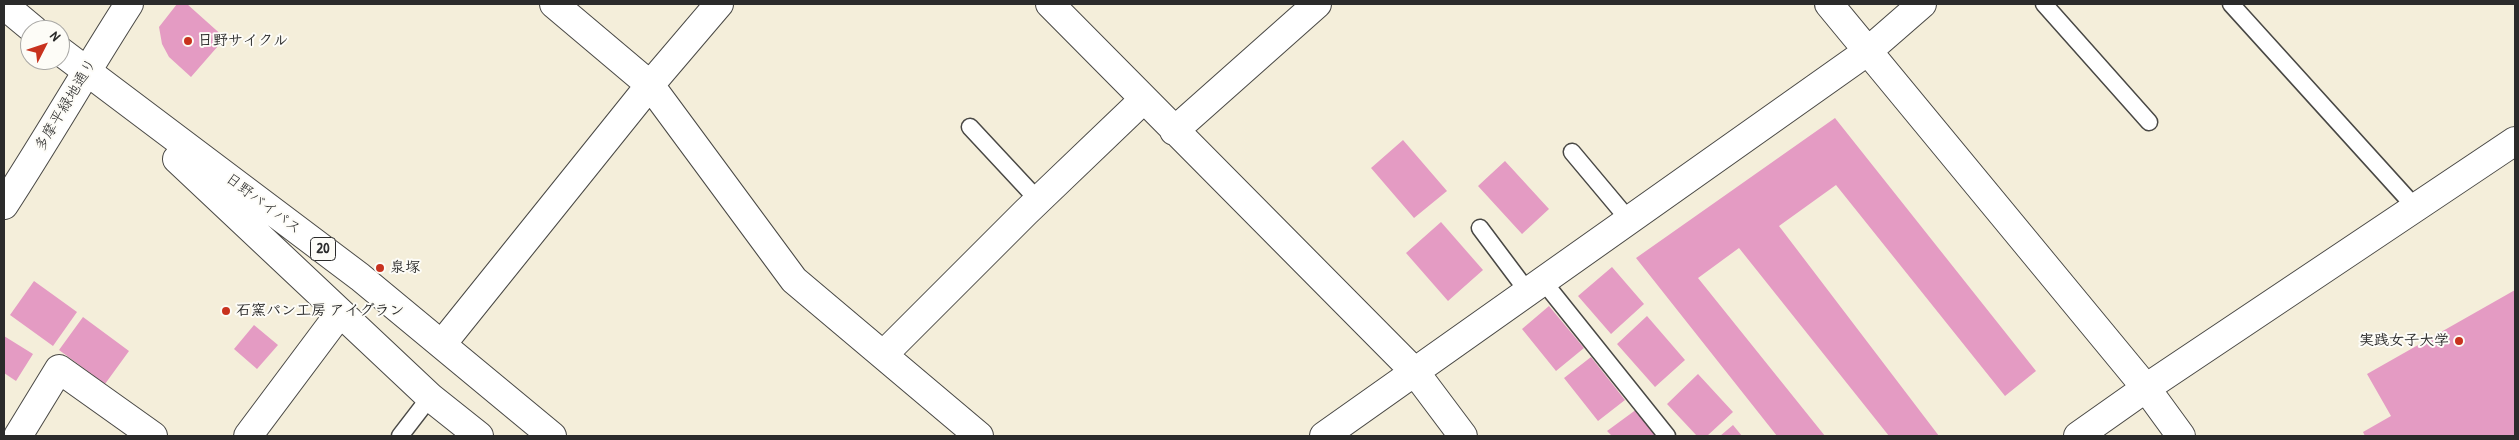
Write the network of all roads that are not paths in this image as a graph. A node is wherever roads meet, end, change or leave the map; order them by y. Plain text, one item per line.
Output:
1 (129, 4) edge
2 (554, 4) edge
3 (718, 4) edge
4 (1050, 4) edge
5 (1317, 4) edge
6 (1829, 4) edge
7 (1922, 4) edge
8 (2044, 4) edge
9 (2231, 4) edge
10 (4, 5) edge
11 (22, 20) edge
12 (1868, 51) junction
13 (70, 59) edge
14 (85, 72) junction
15 (650, 85) junction
16 (1143, 100) junction
17 (2149, 122) dead end
18 (970, 128) dead end
19 (1174, 131) junction
20 (2515, 141) edge
21 (1572, 152) dead end
22 (1038, 200) junction
23 (4, 206) edge
24 (2415, 207) junction
25 (1629, 220) junction
26 (1480, 228) dead end
27 (1536, 287) junction
28 (340, 313) junction
29 (442, 344) junction
30 (883, 355) junction
31 (1414, 372) junction
32 (2146, 388) junction
33 (430, 397) junction
34 (18, 436) edge
35 (153, 436) edge
36 (248, 436) edge
37 (400, 436) edge
38 (478, 436) edge
39 (552, 436) edge
40 (978, 436) edge
41 (1324, 436) edge
42 (1463, 436) edge
43 (1667, 436) edge
44 (2078, 436) edge
45 (2181, 436) edge

1 - 14 main road, 多摩平緑地通り
2 - 15 main road
3 - 15 main road
4 - 16 main road
5 - 19 main road
6 - 12 main road
7 - 12 main road
8 - 17 lane
9 - 24 lane
10 - 11 main road
12 - 25 main road
12 - 32 main road
13 - 14 main road, 日野バイパス / 20
14 - 23 main road, 多摩平緑地通り
14 - 28 main road, 日野バイパス / 20
14 - 29 main road, 日野バイパス / 20
15 - 29 main road
15 - 30 main road
16 - 19 main road
16 - 22 main road
18 - 22 lane
19 - 31 main road
20 - 24 main road
21 - 25 lane
22 - 30 main road
24 - 32 main road
25 - 27 main road
26 - 27 lane
27 - 31 main road
27 - 43 lane
28 - 33 main road, 日野バイパス / 20
28 - 36 main road
29 - 39 main road, 日野バイパス / 20
30 - 40 main road
31 - 41 main road
31 - 42 main road
32 - 44 main road
32 - 45 main road
33 - 37 lane
33 - 38 main road, 日野バイパス / 20
34 - 35 main road

